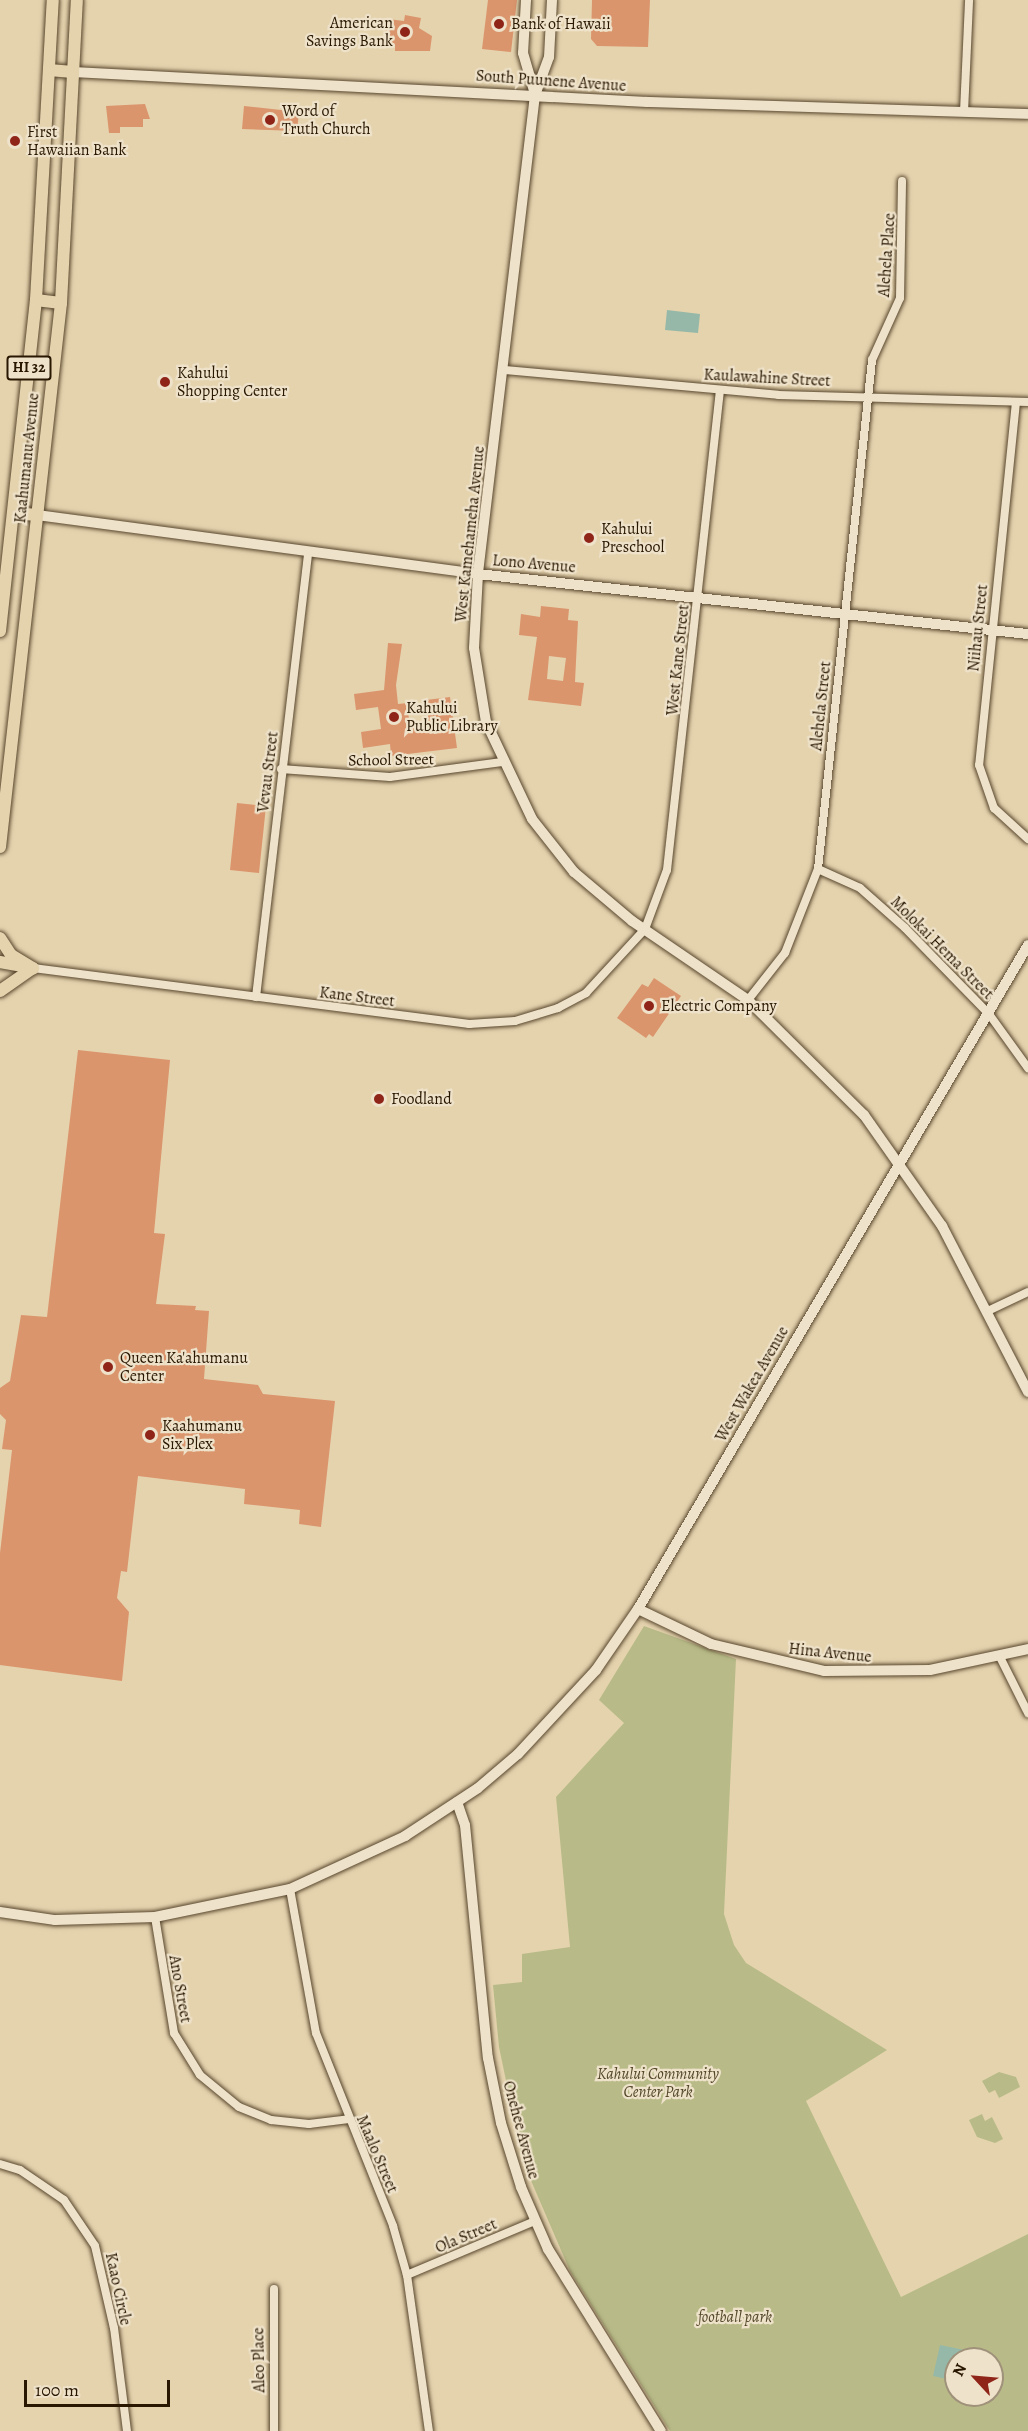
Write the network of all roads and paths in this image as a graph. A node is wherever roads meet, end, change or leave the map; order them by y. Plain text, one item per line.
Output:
1 (52, 0) edge
2 (77, 0) edge
3 (526, 0) edge
4 (552, 0) edge
5 (969, 0) edge
6 (49, 70) junction
7 (73, 72) junction
8 (535, 94) junction
9 (964, 112) junction
10 (1028, 114) edge
11 (902, 181) dead end
12 (36, 300) junction
13 (61, 303) junction
14 (505, 370) junction
15 (720, 390) junction
16 (868, 397) junction
17 (1016, 402) junction
18 (1028, 402) edge
19 (14, 513) junction
20 (37, 515) junction
21 (308, 551) junction
22 (478, 574) junction
23 (699, 597) junction
24 (844, 612) junction
25 (991, 628) junction
26 (0, 630) edge
27 (1028, 634) edge
28 (0, 731) edge
29 (13, 732) junction
30 (502, 762) junction
31 (281, 769) junction
32 (1028, 839) edge
33 (0, 847) edge
34 (818, 869) junction
35 (645, 929) junction
36 (0, 938) edge
37 (1028, 945) edge
38 (0, 962) edge
39 (33, 968) junction
40 (0, 991) edge
41 (256, 997) junction
42 (748, 1000) junction
43 (989, 1014) junction
44 (1028, 1068) edge
45 (900, 1163) junction
46 (1028, 1292) edge
47 (988, 1311) junction
48 (1028, 1392) edge
49 (638, 1609) junction
50 (1028, 1649) edge
51 (1000, 1657) junction
52 (1028, 1713) edge
53 (457, 1802) junction
54 (290, 1889) junction
55 (0, 1912) edge
56 (155, 1917) junction
57 (347, 2119) junction
58 (0, 2164) edge
59 (535, 2221) junction
60 (407, 2275) junction
61 (274, 2289) dead end
62 (127, 2431) edge
63 (274, 2431) edge
64 (429, 2431) edge
65 (661, 2431) edge

1 - 6 main road, Kaahumanu Avenue / HI 32
2 - 7 main road, Kaahumanu Avenue / HI 32
3 - 8 street
4 - 8 street
5 - 9 street
6 - 7 main road
6 - 12 main road, Kaahumanu Avenue / HI 32
7 - 8 street, South Puunene Avenue
7 - 13 main road, Kaahumanu Avenue / HI 32
8 - 9 street, South Puunene Avenue
8 - 14 street, West Kamehameha Avenue
9 - 10 street, South Puunene Avenue
11 - 16 street, Alehela Place
12 - 13 main road
12 - 19 main road, Kaahumanu Avenue / HI 32
13 - 20 main road, Kaahumanu Avenue / HI 32
14 - 15 street, Kaulawahine Street
14 - 22 street, West Kamehameha Avenue
15 - 16 street, Kaulawahine Street
15 - 23 street, West Kane Street
16 - 17 street, Kaulawahine Street
16 - 24 street, Alehela Street
17 - 18 street, Kaulawahine Street
17 - 25 street, Niihau Street
19 - 20 main road
19 - 26 main road, Kaahumanu Avenue / HI 32
20 - 21 street, Lono Avenue
20 - 29 main road, Kaahumanu Avenue / HI 32
21 - 22 street, Lono Avenue
21 - 31 street, Vevau Street
22 - 23 street, Lono Avenue
22 - 30 street, West Kamehameha Avenue
23 - 24 street, Lono Avenue
23 - 35 street, West Kane Street
24 - 25 street, Lono Avenue
24 - 34 street, Alehela Street
25 - 27 street, Lono Avenue
25 - 32 street, Niihau Street
28 - 29 main road
29 - 33 main road, Kaahumanu Avenue / HI 32
30 - 31 street, School Street
30 - 35 street, West Kamehameha Avenue
31 - 41 street, Vevau Street
34 - 42 street, Alehela Street
34 - 43 street, Molokai Hema Street
35 - 41 street, Kane Street
35 - 42 street, West Kamehameha Avenue
36 - 39 main road
37 - 43 street, West Wakea Avenue
38 - 39 main road
39 - 40 main road
39 - 41 street, Kane Street
42 - 45 street, West Kamehameha Avenue
43 - 44 street, Molokai Hema Street
43 - 45 street, West Wakea Avenue
45 - 47 street, West Kamehameha Avenue
45 - 49 street, West Wakea Avenue
46 - 47 street
47 - 48 street, West Kamehameha Avenue
49 - 51 street, Hina Avenue
49 - 53 street, West Wakea Avenue
50 - 51 street, Hina Avenue
51 - 52 street
53 - 54 street, West Wakea Avenue
53 - 59 street, Onehee Avenue
54 - 56 street, West Wakea Avenue
54 - 57 street, Maalo Street
55 - 56 street, West Wakea Avenue
56 - 57 street, Ano Street
57 - 60 street, Maalo Street
58 - 62 street, Kaao Circle
59 - 60 street, Ola Street
59 - 65 street, Onehee Avenue
60 - 64 street, Maalo Street
61 - 63 street, Aleo Place

